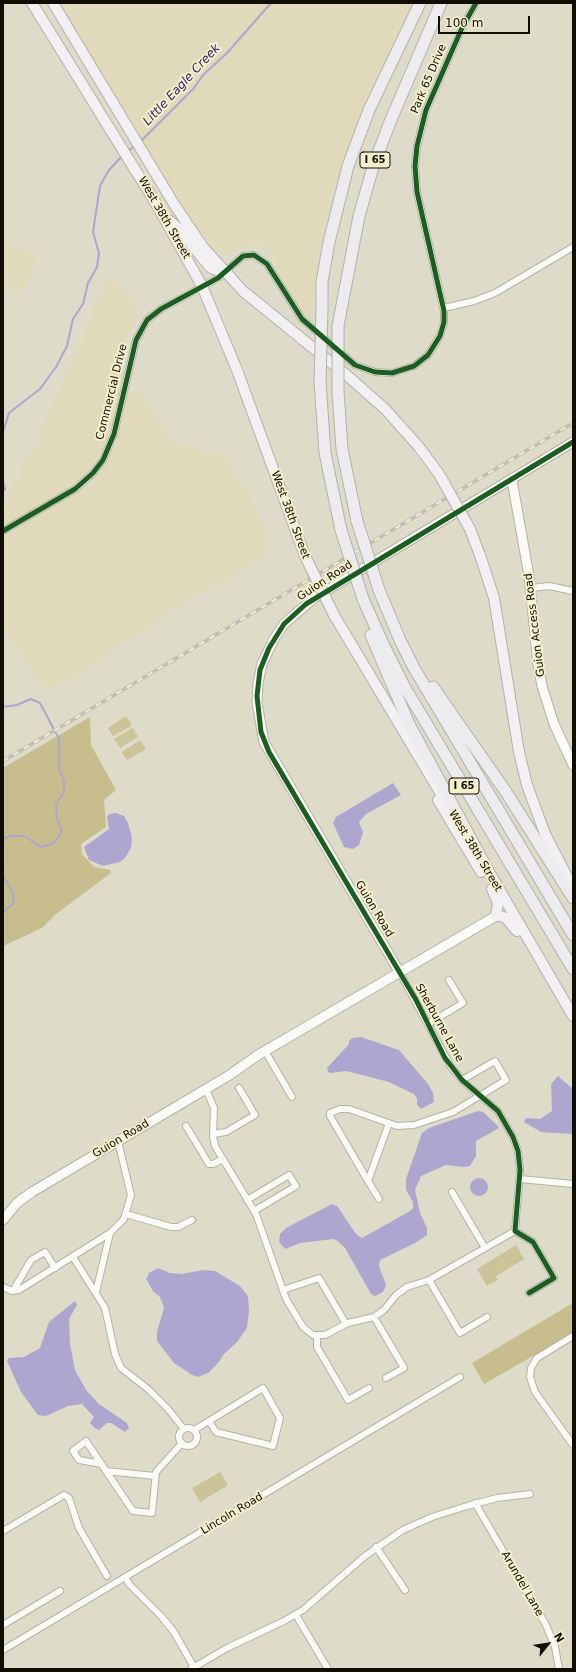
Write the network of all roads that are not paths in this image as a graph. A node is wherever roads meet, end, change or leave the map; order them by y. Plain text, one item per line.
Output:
1 (32, 3) edge
2 (53, 3) edge
3 (420, 3) edge
4 (441, 3) edge
5 (476, 3) edge
6 (164, 216) junction
7 (573, 247) edge
8 (225, 272) junction
9 (202, 286) junction
10 (444, 308) junction
11 (573, 442) edge
12 (512, 480) junction
13 (3, 531) edge
14 (531, 588) junction
15 (573, 591) edge
16 (363, 599) junction
17 (400, 640) junction
18 (419, 758) junction
19 (573, 765) edge
20 (558, 862) junction
21 (485, 865) junction
22 (573, 873) edge
23 (573, 888) edge
24 (573, 898) edge
25 (496, 916) junction
26 (573, 935) edge
27 (539, 959) junction
28 (573, 968) edge
29 (400, 973) junction
30 (449, 980) dead end
31 (573, 1016) edge
32 (428, 1024) junction
33 (265, 1050) junction
34 (462, 1080) junction
35 (239, 1088) dead end
36 (206, 1089) junction
37 (480, 1096) junction
38 (292, 1097) dead end
39 (389, 1123) junction
40 (186, 1126) dead end
41 (213, 1134) junction
42 (118, 1141) junction
43 (222, 1159) junction
44 (520, 1179) junction
45 (368, 1181) junction
46 (573, 1184) edge
47 (452, 1192) dead end
48 (379, 1199) dead end
49 (247, 1200) junction
50 (254, 1211) junction
51 (126, 1214) junction
52 (3, 1220) edge
53 (192, 1220) dead end
54 (515, 1231) junction
55 (110, 1233) junction
56 (485, 1248) junction
57 (73, 1257) junction
58 (55, 1268) junction
59 (429, 1280) junction
60 (3, 1287) edge
61 (283, 1290) junction
62 (13, 1291) junction
63 (96, 1292) junction
64 (529, 1293) dead end
65 (374, 1317) junction
66 (487, 1317) dead end
67 (346, 1324) junction
68 (317, 1336) junction
69 (573, 1336) edge
70 (460, 1377) dead end
71 (386, 1378) dead end
72 (369, 1388) dead end
73 (209, 1421) junction
74 (184, 1429) junction
75 (194, 1430) junction
76 (182, 1443) junction
77 (573, 1445) edge
78 (102, 1464) junction
79 (106, 1470) junction
80 (155, 1476) junction
81 (530, 1494) dead end
82 (475, 1503) junction
83 (3, 1531) edge
84 (376, 1547) junction
85 (107, 1576) dead end
86 (125, 1577) junction
87 (405, 1590) dead end
88 (60, 1591) dead end
89 (296, 1615) junction
90 (3, 1625) edge
91 (3, 1650) edge
92 (193, 1668) edge
93 (328, 1669) edge
94 (559, 1669) edge

1 - 6 main road, West 38th Street
2 - 8 main road, West 38th Street
3 - 16 highway, I 65, bridge
4 - 17 highway, I 65, bridge
5 - 10 street, Park 65 Drive
6 - 8 main road
6 - 9 main road, West 38th Street
7 - 10 street
8 - 9 street, Commercial Drive
8 - 10 street, Park 65 Drive
8 - 20 main road, West 38th Street, bridge
9 - 13 street, Commercial Drive
9 - 18 main road, West 38th Street, bridge
11 - 12 street, Guion Road
12 - 14 street, Guion Access Road
12 - 29 street, Guion Road
14 - 15 street
14 - 19 street, Guion Access Road
16 - 21 highway
16 - 28 highway, I 65
17 - 24 highway
17 - 26 highway, I 65
18 - 21 main road, West 38th Street
18 - 25 main road
20 - 22 main road
20 - 23 main road, West 38th Street
21 - 27 main road, West 38th Street
25 - 27 main road
25 - 29 street, Guion Road
27 - 31 main road, West 38th Street
29 - 32 street, Sherburne Lane
29 - 33 street, Guion Road
30 - 32 street, Sherburne Lane
32 - 34 street, Sherburne Lane
33 - 36 street, Guion Road
33 - 38 street
34 - 37 street, Sherburne Lane
34 - 37 street
35 - 41 street
36 - 41 street
36 - 42 street, Guion Road
37 - 39 street
37 - 44 street, Sherburne Lane
39 - 45 street
39 - 45 street
40 - 43 street
41 - 43 street
42 - 51 street
42 - 52 street, Guion Road
43 - 49 street
44 - 46 street
44 - 54 street, Sherburne Lane
45 - 48 street
47 - 56 street
49 - 50 street
49 - 50 street
50 - 61 street
51 - 53 street
51 - 55 street
54 - 56 street
54 - 64 street
55 - 57 street
55 - 63 street
56 - 59 street
57 - 58 street
57 - 63 street
58 - 62 street
58 - 62 street
59 - 65 street
59 - 66 street
60 - 62 street
61 - 67 street
61 - 68 street
63 - 74 street
65 - 67 street
65 - 71 street
67 - 68 street
68 - 72 street
69 - 77 street
70 - 86 street, Lincoln Road
73 - 73 street
73 - 75 street
74 - 75 street
74 - 76 street
75 - 76 street
76 - 80 street
78 - 78 street
78 - 79 street
79 - 80 street
79 - 80 street
81 - 82 street
82 - 84 street
82 - 94 street, Arundel Lane
83 - 85 street
84 - 87 street
84 - 89 street
86 - 91 street, Lincoln Road
86 - 92 street
88 - 90 street
89 - 92 street
89 - 93 street

